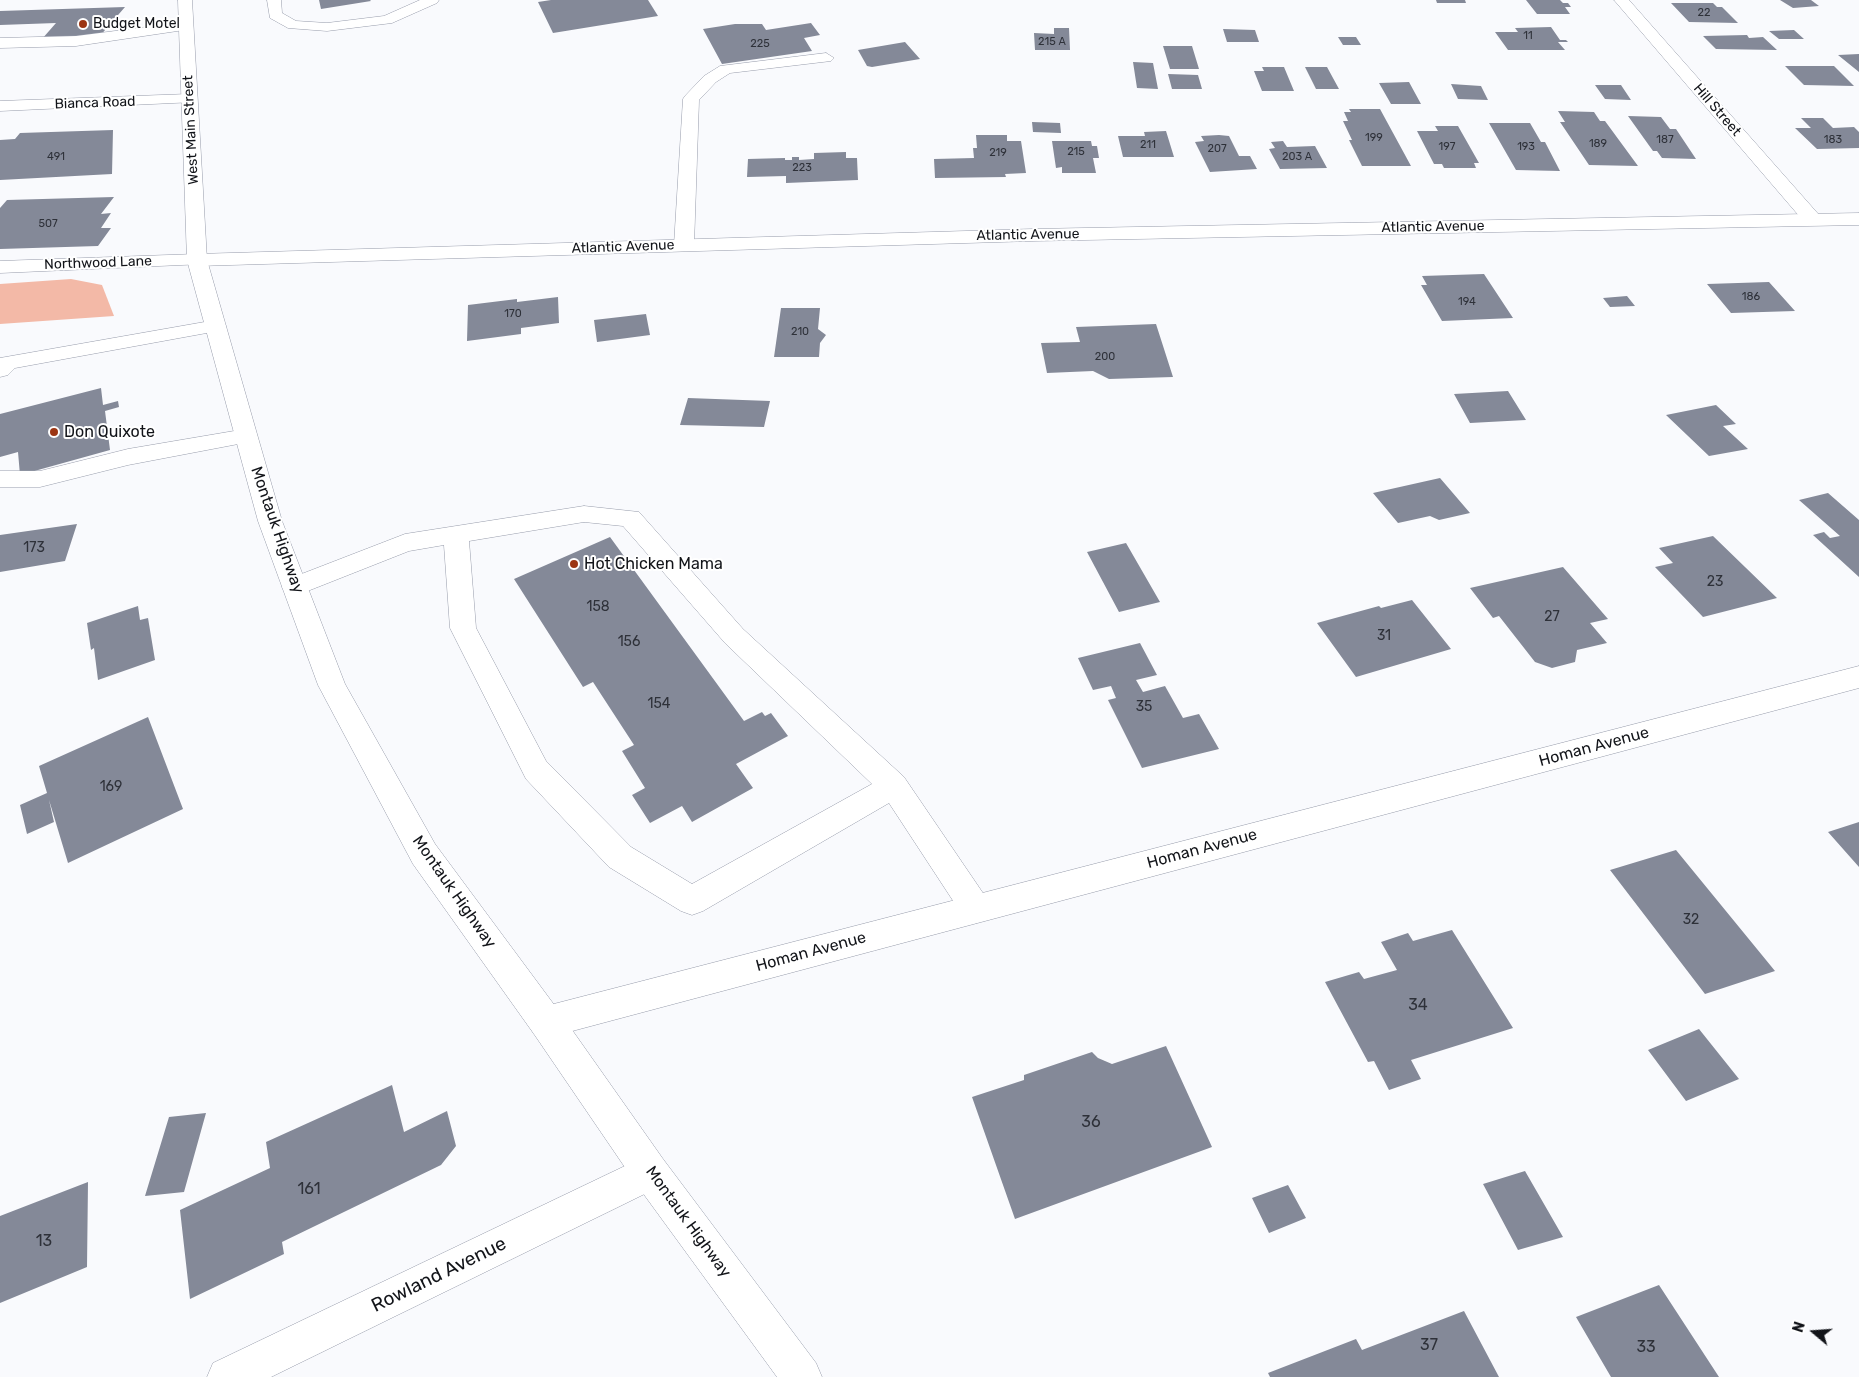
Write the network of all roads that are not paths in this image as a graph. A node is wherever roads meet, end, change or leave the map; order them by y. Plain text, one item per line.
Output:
1 (185, 0) edge
2 (274, 0) edge
3 (432, 0) edge
4 (1621, 0) edge
5 (186, 26) junction
6 (0, 43) edge
7 (826, 58) dead end
8 (190, 99) junction
9 (0, 106) edge
10 (1859, 219) edge
11 (1813, 220) junction
12 (684, 245) junction
13 (197, 260) junction
14 (0, 266) edge
15 (216, 326) junction
16 (0, 370) edge
17 (246, 436) junction
18 (0, 479) edge
19 (456, 535) junction
20 (295, 587) junction
21 (1859, 677) edge
22 (894, 786) junction
23 (976, 909) junction
24 (546, 1022) junction
25 (650, 1172) junction
26 (227, 1377) edge
27 (802, 1377) edge

1 - 5 street, West Main Street
2 - 3 street
4 - 11 street, Hill Street
5 - 6 street
5 - 8 street, West Main Street
7 - 12 street
8 - 9 street, Bianca Road
8 - 13 street, West Main Street
10 - 11 street, Atlantic Avenue
11 - 12 street, Atlantic Avenue
12 - 13 street, Atlantic Avenue
13 - 14 street, Northwood Lane
13 - 15 street, Montauk Highway
15 - 16 street
15 - 17 street, Montauk Highway
17 - 18 street
17 - 20 street, Montauk Highway
19 - 20 street
19 - 22 street
19 - 22 street
20 - 24 street, Montauk Highway
21 - 23 street, Homan Avenue
22 - 23 street
23 - 24 street, Homan Avenue
24 - 25 street, Montauk Highway
25 - 26 street, Rowland Avenue
25 - 27 street, Montauk Highway

